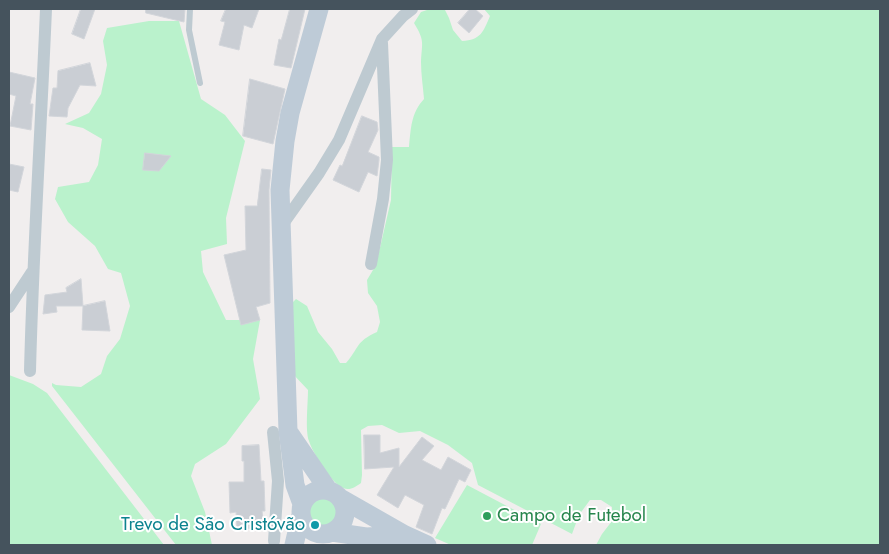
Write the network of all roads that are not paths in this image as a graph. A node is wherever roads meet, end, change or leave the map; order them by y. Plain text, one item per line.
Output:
1 (46, 9) edge
2 (190, 9) edge
3 (319, 9) edge
4 (412, 9) edge
5 (382, 39) junction
6 (200, 83) dead end
7 (280, 228) junction
8 (371, 264) dead end
9 (33, 271) junction
10 (9, 307) edge
11 (30, 370) dead end
12 (281, 432) junction
13 (286, 483) junction
14 (335, 494) junction
15 (302, 509) junction
16 (405, 535) junction
17 (327, 537) edge
18 (274, 541) dead end
19 (294, 545) edge
20 (427, 545) edge

1 - 9 street
2 - 6 lane
3 - 7 main road
4 - 5 street
5 - 7 street
5 - 8 street
7 - 12 main road
9 - 10 street
9 - 11 street
12 - 13 main road
12 - 14 main road
13 - 15 main road
13 - 18 street
14 - 15 main road
14 - 16 main road
14 - 17 main road
15 - 17 main road
15 - 19 main road
16 - 17 main road
16 - 20 main road

